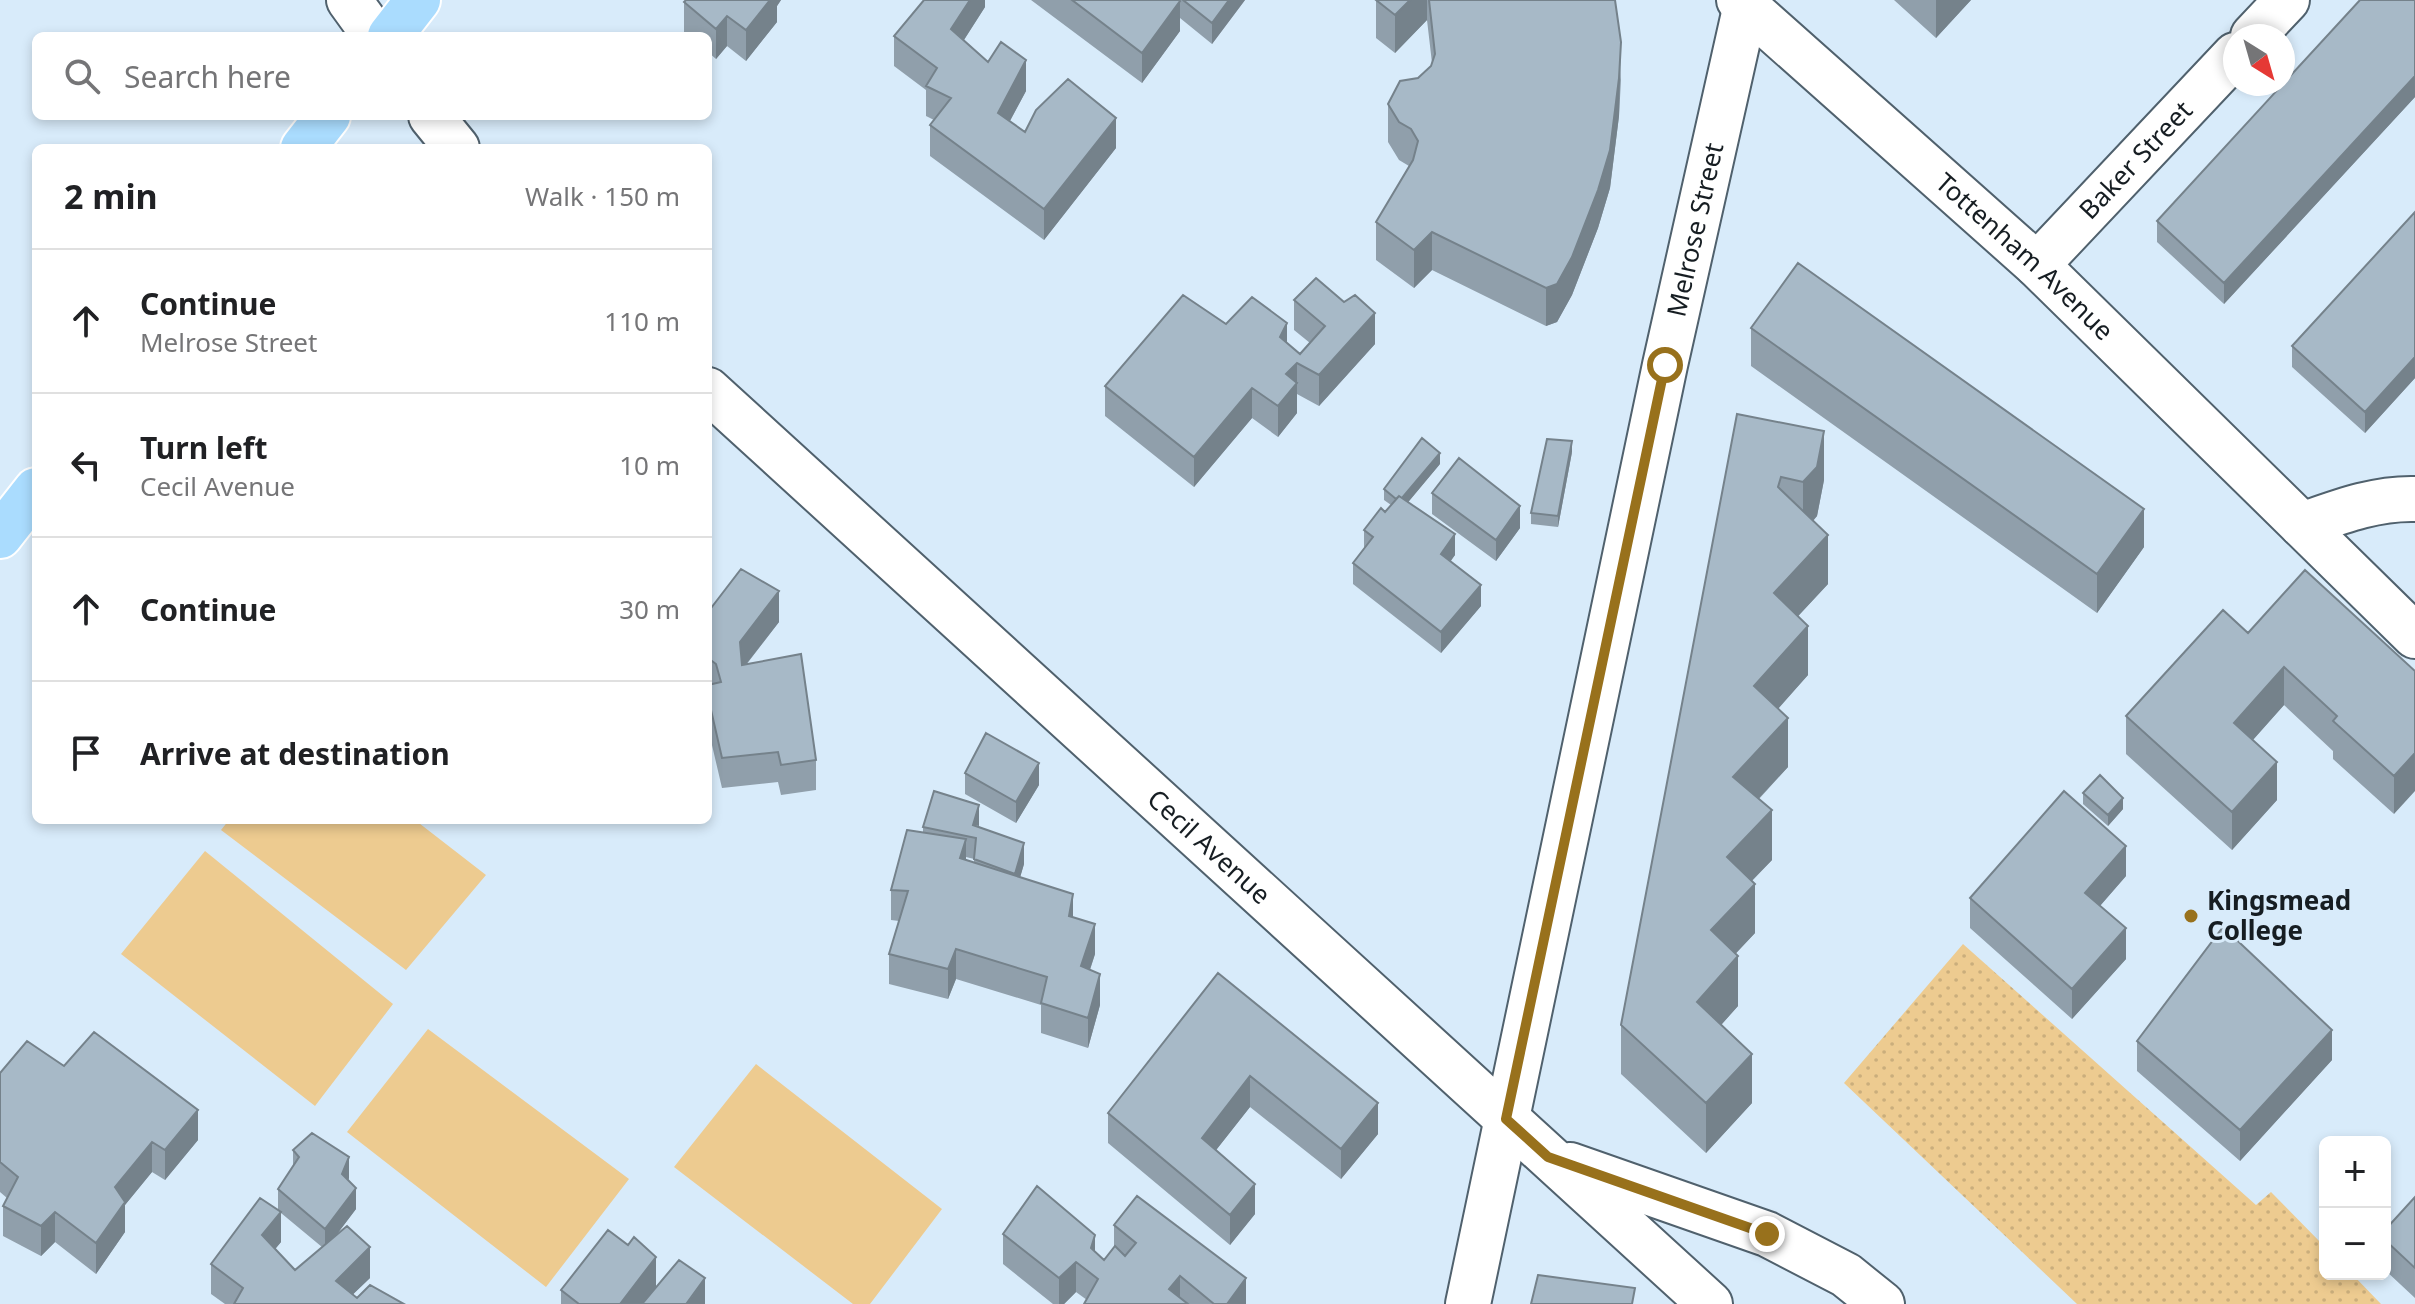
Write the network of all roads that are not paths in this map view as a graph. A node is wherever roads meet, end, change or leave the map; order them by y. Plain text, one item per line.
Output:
1 (349, 0) edge
2 (418, 0) edge
3 (2287, 0) edge
4 (1744, 2) edge
5 (2264, 24) edge
6 (372, 32) edge
7 (393, 32) edge
8 (2223, 68) edge
9 (325, 120) edge
10 (434, 120) edge
11 (306, 144) edge
12 (454, 144) edge
13 (2037, 265) junction
14 (712, 394) edge
15 (32, 495) edge
16 (2415, 499) edge
17 (2302, 525) junction
18 (0, 536) edge
19 (2415, 636) edge
20 (1506, 1119) junction
21 (1548, 1157) junction
22 (1468, 1304) edge
23 (1710, 1304) edge
24 (1882, 1304) edge

1 - 6 street
2 - 7 main road
3 - 5 street
4 - 13 street, Tottenham Avenue
4 - 20 street, Melrose Street
8 - 13 street, Baker Street
9 - 11 main road
10 - 12 street
13 - 17 street, Tottenham Avenue
14 - 20 street, Cecil Avenue
15 - 18 main road
16 - 17 street
17 - 19 street, Tottenham Avenue
20 - 21 street, Cecil Avenue
20 - 22 street, Melrose Street
21 - 23 street, Cecil Avenue
21 - 24 street

